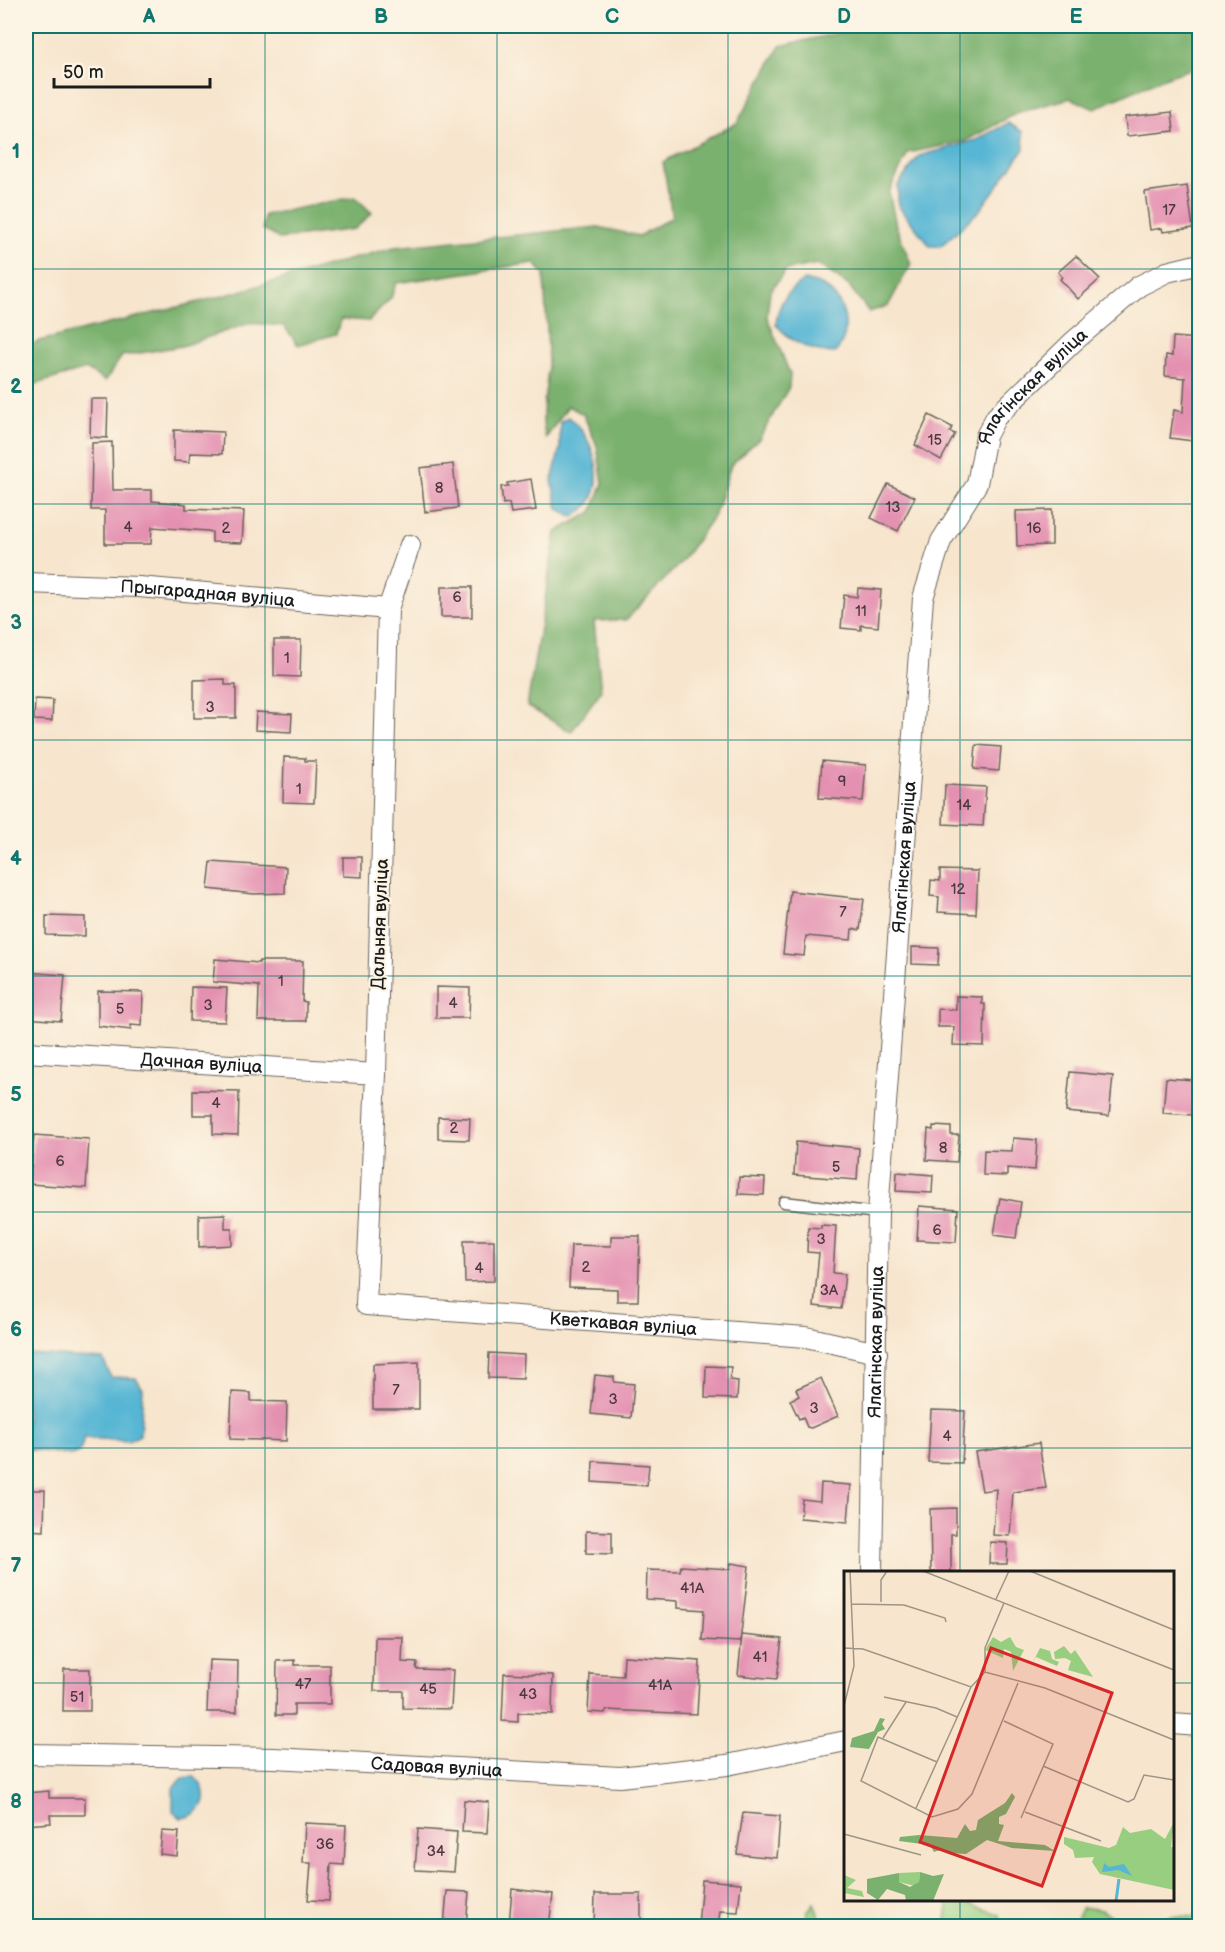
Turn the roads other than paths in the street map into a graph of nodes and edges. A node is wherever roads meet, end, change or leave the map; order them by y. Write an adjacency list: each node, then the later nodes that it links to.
1 (1200, 264): 8 (street, Ялагінская вуліца)
2 (410, 545): 4 (street, Дальняя вуліца)
3 (26, 583): 4 (street, Прыгарадная вуліца)
4 (388, 609): 6 (street, Дальняя вуліца)
5 (26, 1052): 6 (street, Дачная вуліца)
6 (376, 1074): 9 (street, Дальняя вуліца)
7 (784, 1202): 8 (lane)
8 (878, 1213): 10 (street, Ялагінская вуліца)
9 (366, 1305): 10 (street, Кветкавая вуліца)
10 (877, 1353): 11 (street, Ялагінская вуліца)
11 (872, 1571)
12 (1174, 1724): 13 (street)
13 (1200, 1725)
14 (844, 1741): 15 (street, Садовая вуліца)
15 (26, 1754)

